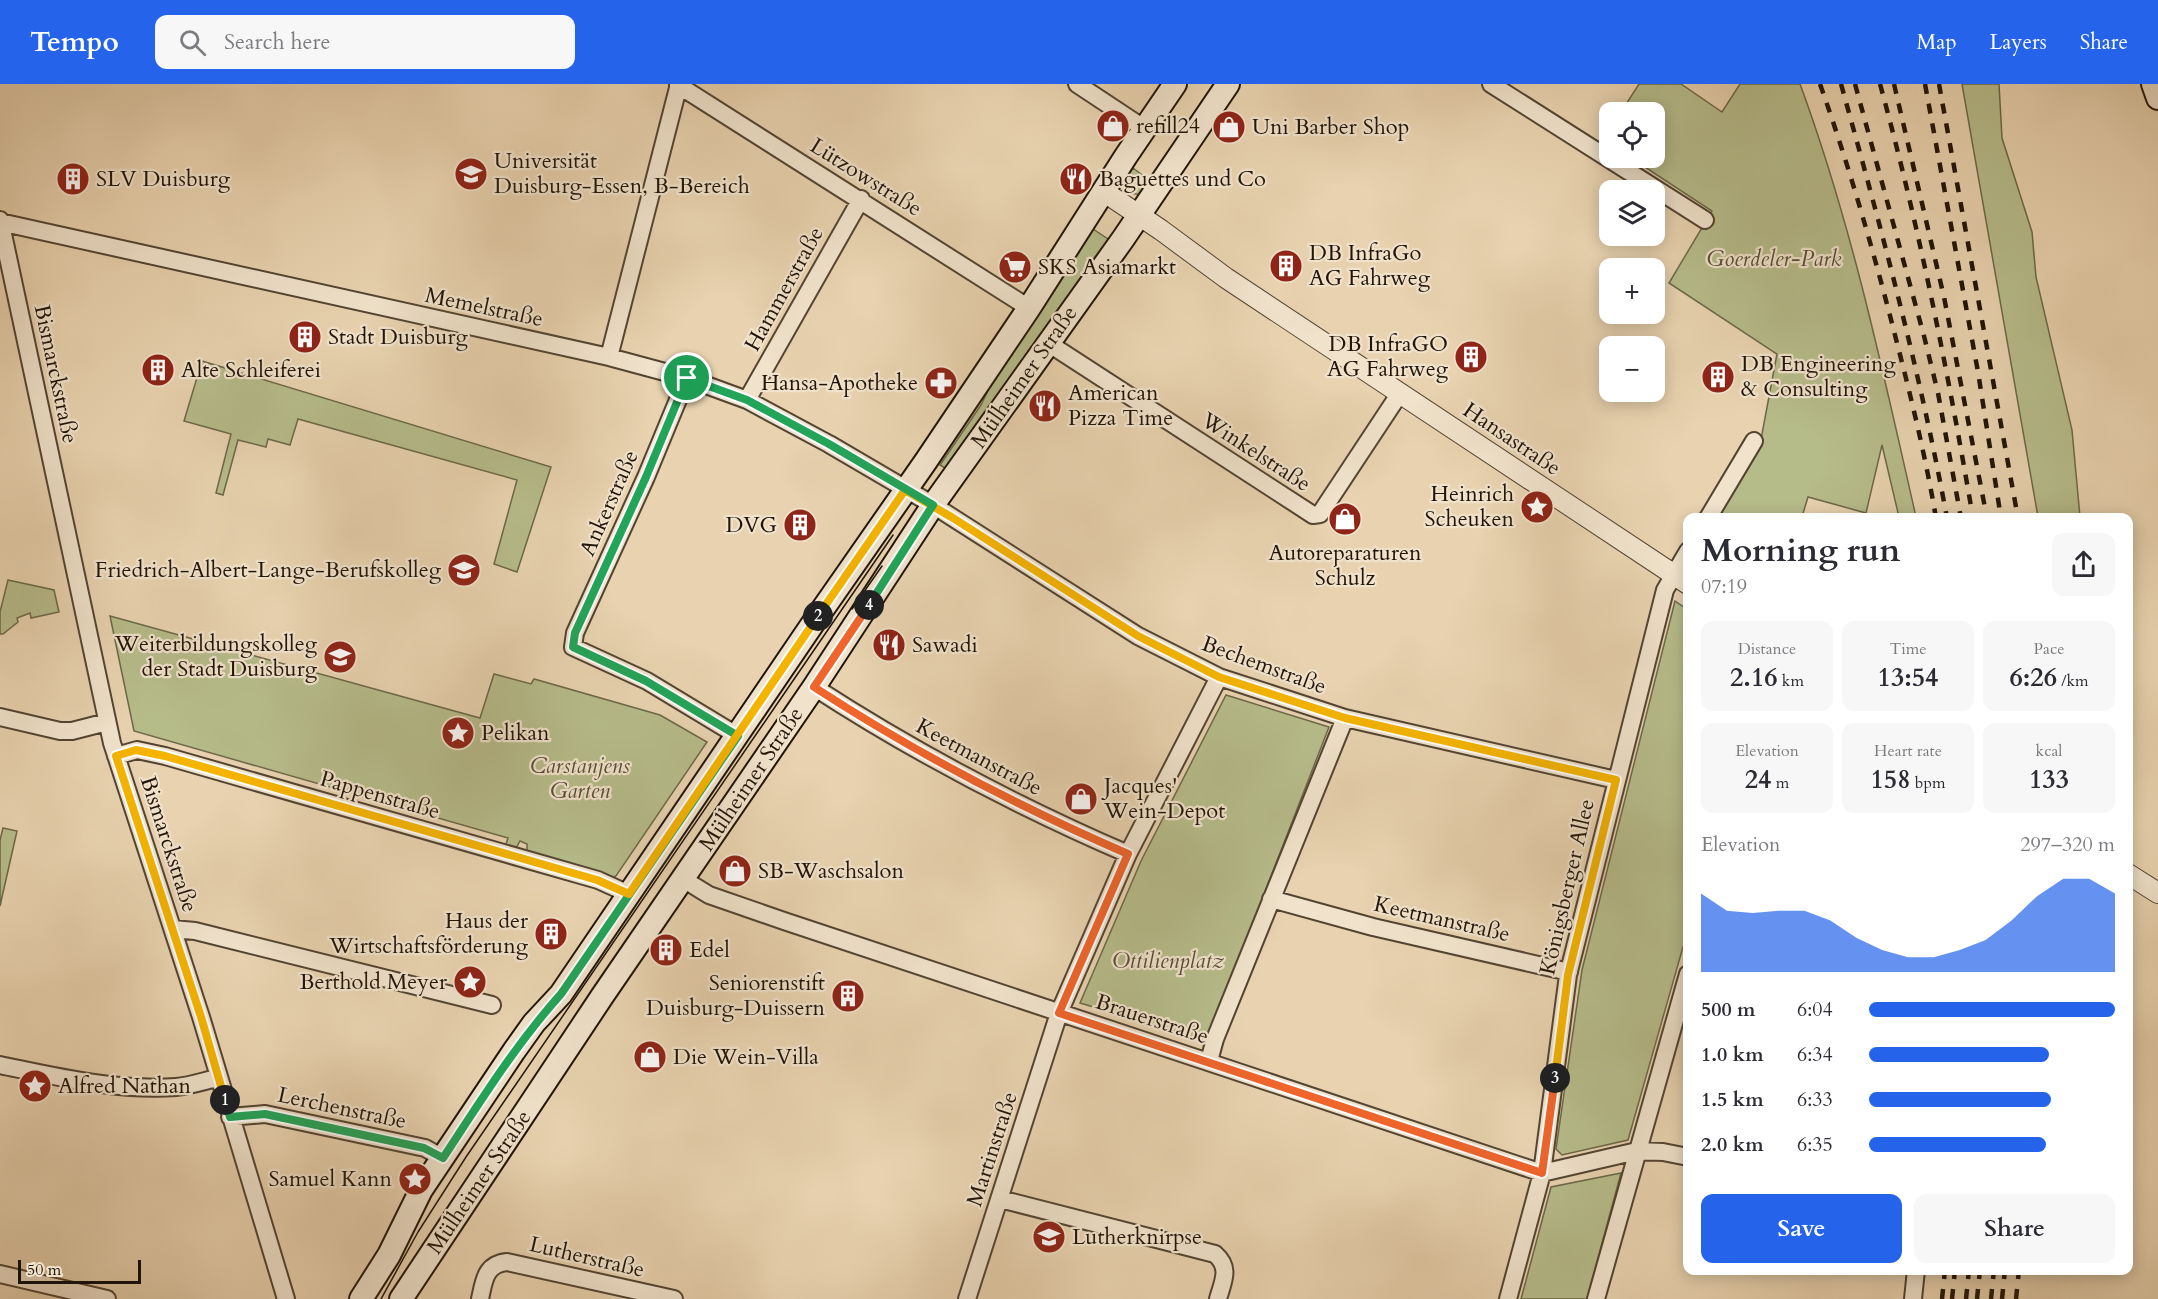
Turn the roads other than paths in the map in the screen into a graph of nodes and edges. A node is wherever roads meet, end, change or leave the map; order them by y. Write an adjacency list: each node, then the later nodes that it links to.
1 (1077, 84): 8 (street)
2 (1175, 84): 8 (main road, Mülheimer Straße)
3 (1228, 84): 11 (main road, Mülheimer Straße)
4 (1491, 84): 12 (street)
5 (2153, 84): 7 (main road)
6 (679, 85): 10 (street, Lützowstraße); 16 (street)
7 (2158, 98)
8 (1145, 129): 9 (main road, Mülheimer Straße)
9 (1103, 191): 11 (street, Hansastraße); 14 (main road, Mülheimer Straße)
10 (861, 199): 14 (street, Lützowstraße); 19 (street, Hammerstraße)
11 (1139, 215): 15 (main road, Mülheimer Straße); 18 (street, Hansastraße)
12 (1705, 220)
13 (0, 221): 16 (street, Memelstraße); 29 (street, Bismarckstraße)
14 (1029, 308): 21 (main road, Mülheimer Straße)
15 (1048, 343): 18 (street, Winkelstraße); 22 (main road, Mülheimer Straße)
16 (609, 357): 17 (street, Memelstraße)
17 (687, 378): 19 (street, Memelstraße); 30 (street, Ankerstraße)
18 (1400, 393): 24 (street, Hansastraße)
19 (747, 400): 21 (street, Memelstraße)
20 (1754, 441): 23 (street)
21 (905, 490): 22 (street, Memelstraße); 30 (main road, Mülheimer Straße)
22 (933, 505): 25 (street, Bechemstraße); 26 (main road, Mülheimer Straße)
23 (1711, 513)
24 (1680, 579): 32 (street, Königsberger Allee)
25 (1219, 677): 28 (street, Bechemstraße); 33 (street)
26 (814, 687): 33 (street, Keetmanstraße); 35 (main road, Mülheimer Straße)
27 (0, 717): 29 (street)
28 (1345, 718): 32 (street, Bechemstraße); 38 (street)
29 (107, 722): 31 (street, Bismarckstraße)
30 (738, 736): 36 (main road, Mülheimer Straße)
31 (116, 756): 36 (street, Pappenstraße); 39 (street, Bismarckstraße)
32 (1616, 780): 40 (street, Königsberger Allee)
33 (1128, 854): 43 (street)
34 (2133, 877): 37 (street)
35 (683, 879): 43 (street, Brauerstraße); 58 (main road, Mülheimer Straße)
36 (623, 891): 50 (main road, Mülheimer Straße)
37 (2158, 893)
38 (1270, 899): 40 (street, Keetmanstraße); 44 (street)
39 (173, 929): 42 (street); 46 (street, Bismarckstraße)
40 (1569, 972): 51 (street, Königsberger Allee)
41 (1683, 991): 48 (street)
42 (492, 1005)
43 (1059, 1013): 44 (street, Brauerstraße); 52 (street, Martinstraße)
44 (1209, 1061): 51 (street, Brauerstraße)
45 (0, 1065): 46 (street)
46 (217, 1078): 47 (street, Bismarckstraße)
47 (230, 1117): 50 (street, Lerchenstraße); 55 (street, Bismarckstraße)
48 (1637, 1151): 49 (street); 51 (street); 64 (street)
49 (1683, 1156)
50 (443, 1158): 57 (main road, Mülheimer Straße)
51 (1542, 1173): 63 (street, Königsberger Allee)
52 (1000, 1199): 61 (street, Martinstraße); 62 (street)
53 (0, 1275): 56 (street)
54 (1915, 1275): 65 (street)
55 (287, 1298)
56 (107, 1299)
57 (361, 1299)
58 (401, 1299)
59 (480, 1299): 60 (street, Lutherstraße)
60 (674, 1299)
61 (967, 1299)
62 (1218, 1299)
63 (1508, 1299)
64 (1596, 1299)
65 (1913, 1299)

